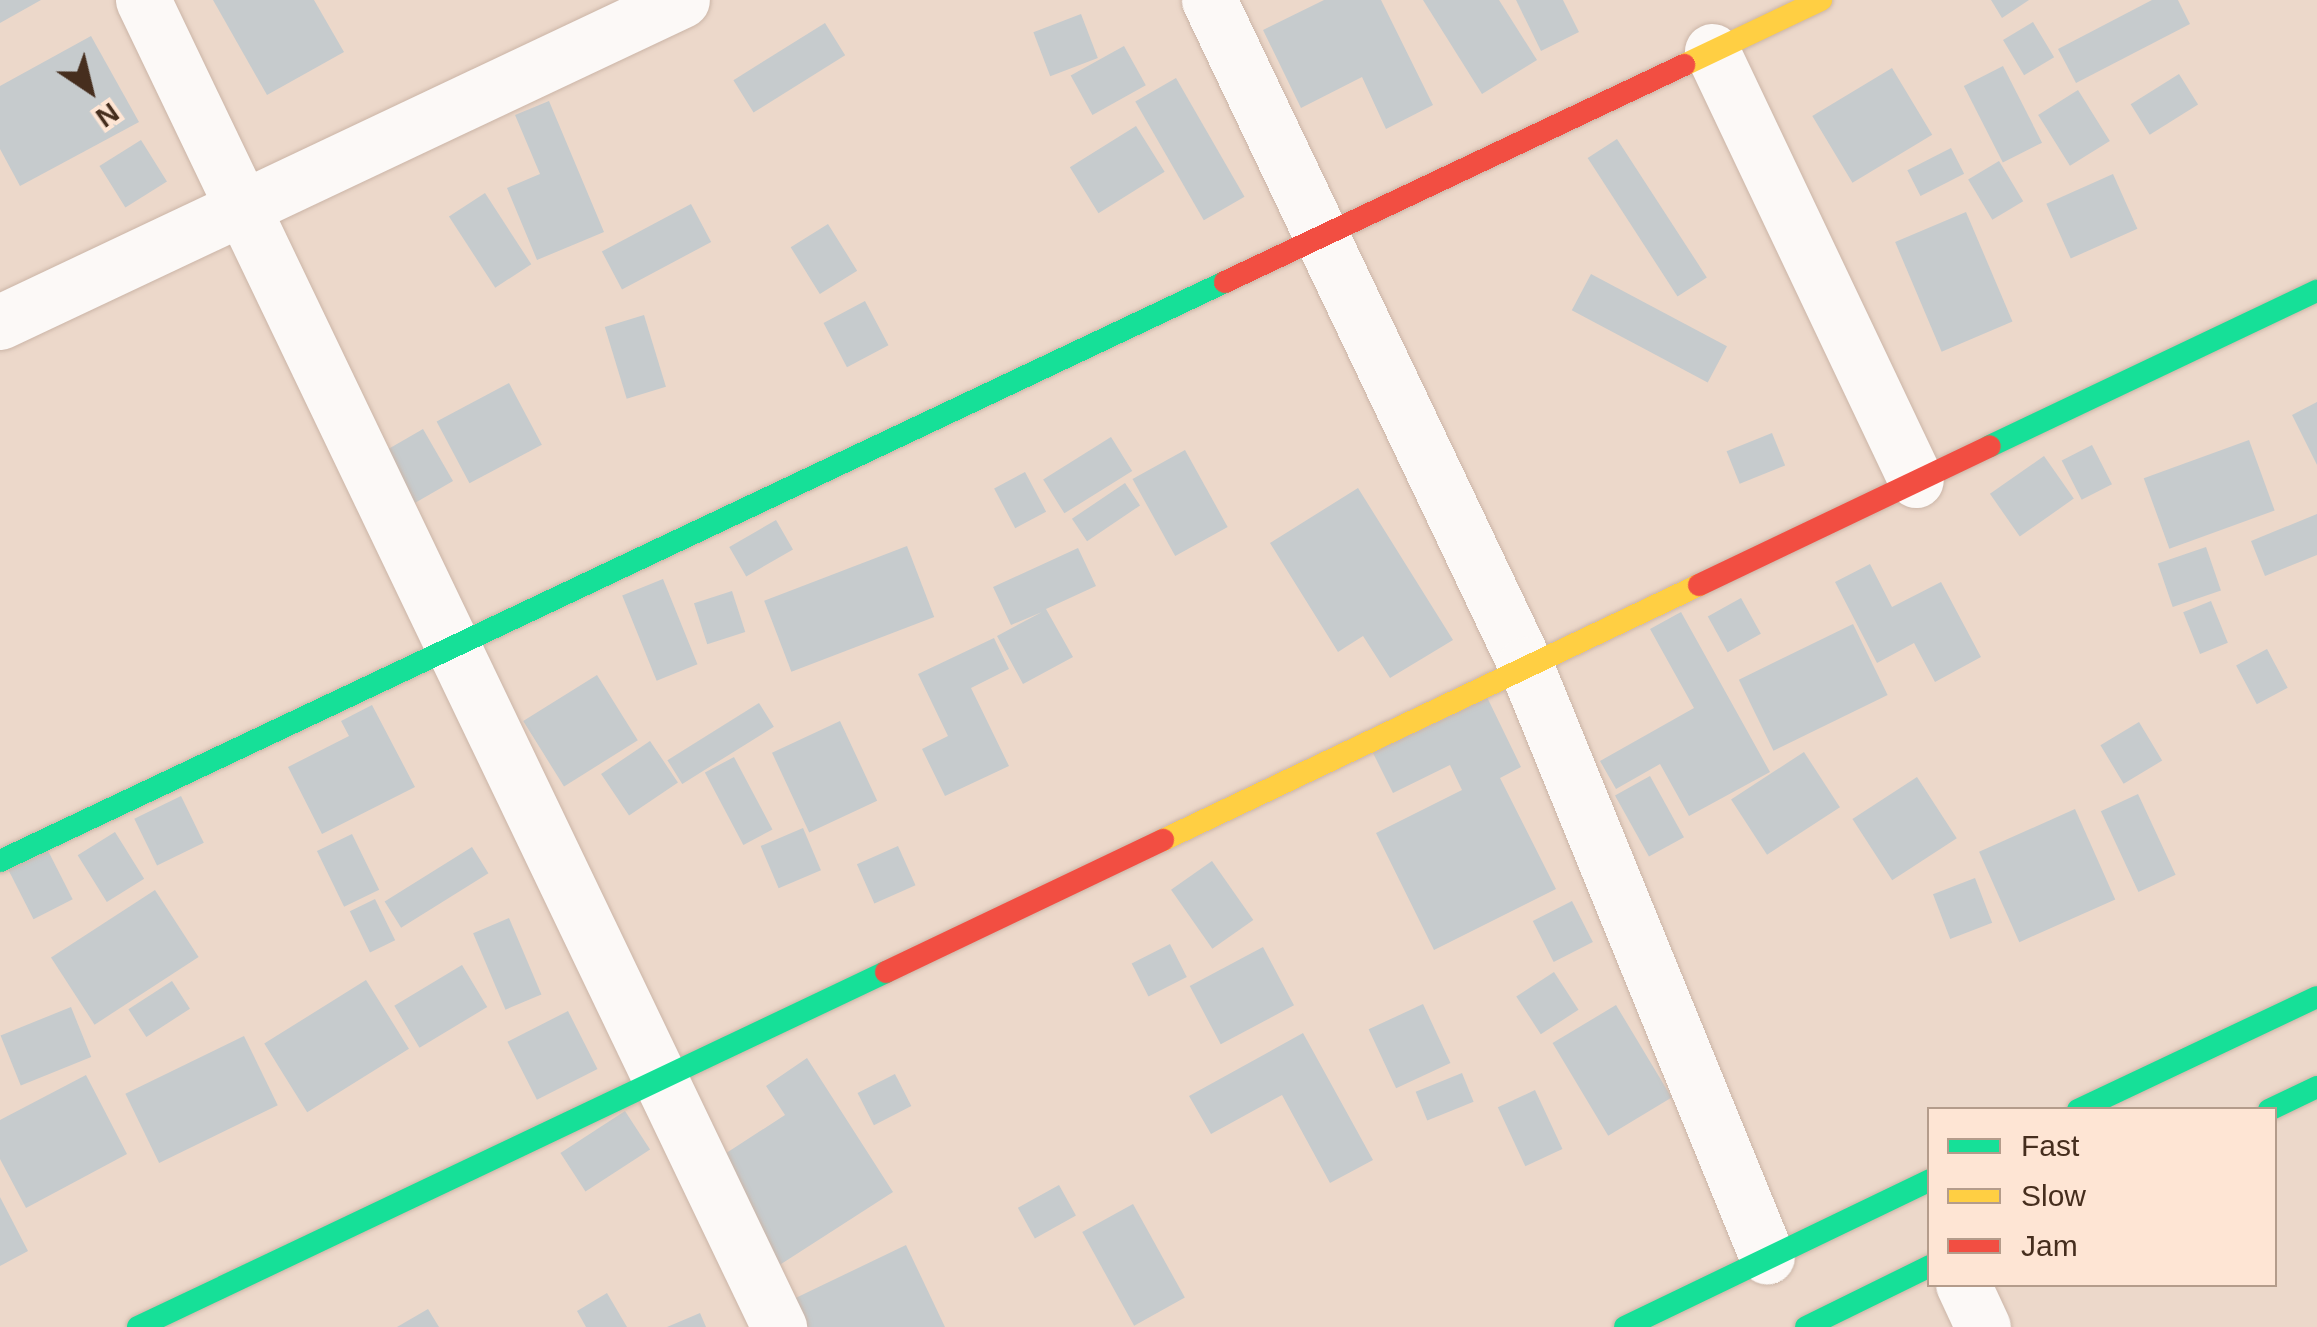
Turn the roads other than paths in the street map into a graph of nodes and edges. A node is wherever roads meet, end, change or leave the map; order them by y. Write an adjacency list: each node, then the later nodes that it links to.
1 (143, 0): 6 (street)
2 (682, 0): 6 (street)
3 (1209, 0): 7 (street)
4 (1822, 0): 5 (street)
5 (1712, 51): 7 (street); 10 (street)
6 (239, 202): 9 (street); 11 (street)
7 (1320, 232): 11 (street); 12 (street)
8 (2317, 291): 10 (street)
9 (0, 322)
10 (1916, 480): 12 (street)
11 (450, 642): 13 (street); 15 (street)
12 (1525, 664): 15 (street); 20 (street)
13 (0, 861)
14 (2317, 997): 17 (street)
15 (658, 1082): 23 (street); 24 (street)
16 (2317, 1086): 18 (street)
17 (2084, 1107)
18 (2276, 1107)
19 (1927, 1181): 20 (street)
20 (1767, 1257): 25 (street)
21 (1927, 1267): 26 (street)
22 (1964, 1287): 27 (street)
23 (138, 1327)
24 (779, 1327)
25 (1626, 1327)
26 (1806, 1327)
27 (1983, 1327)

